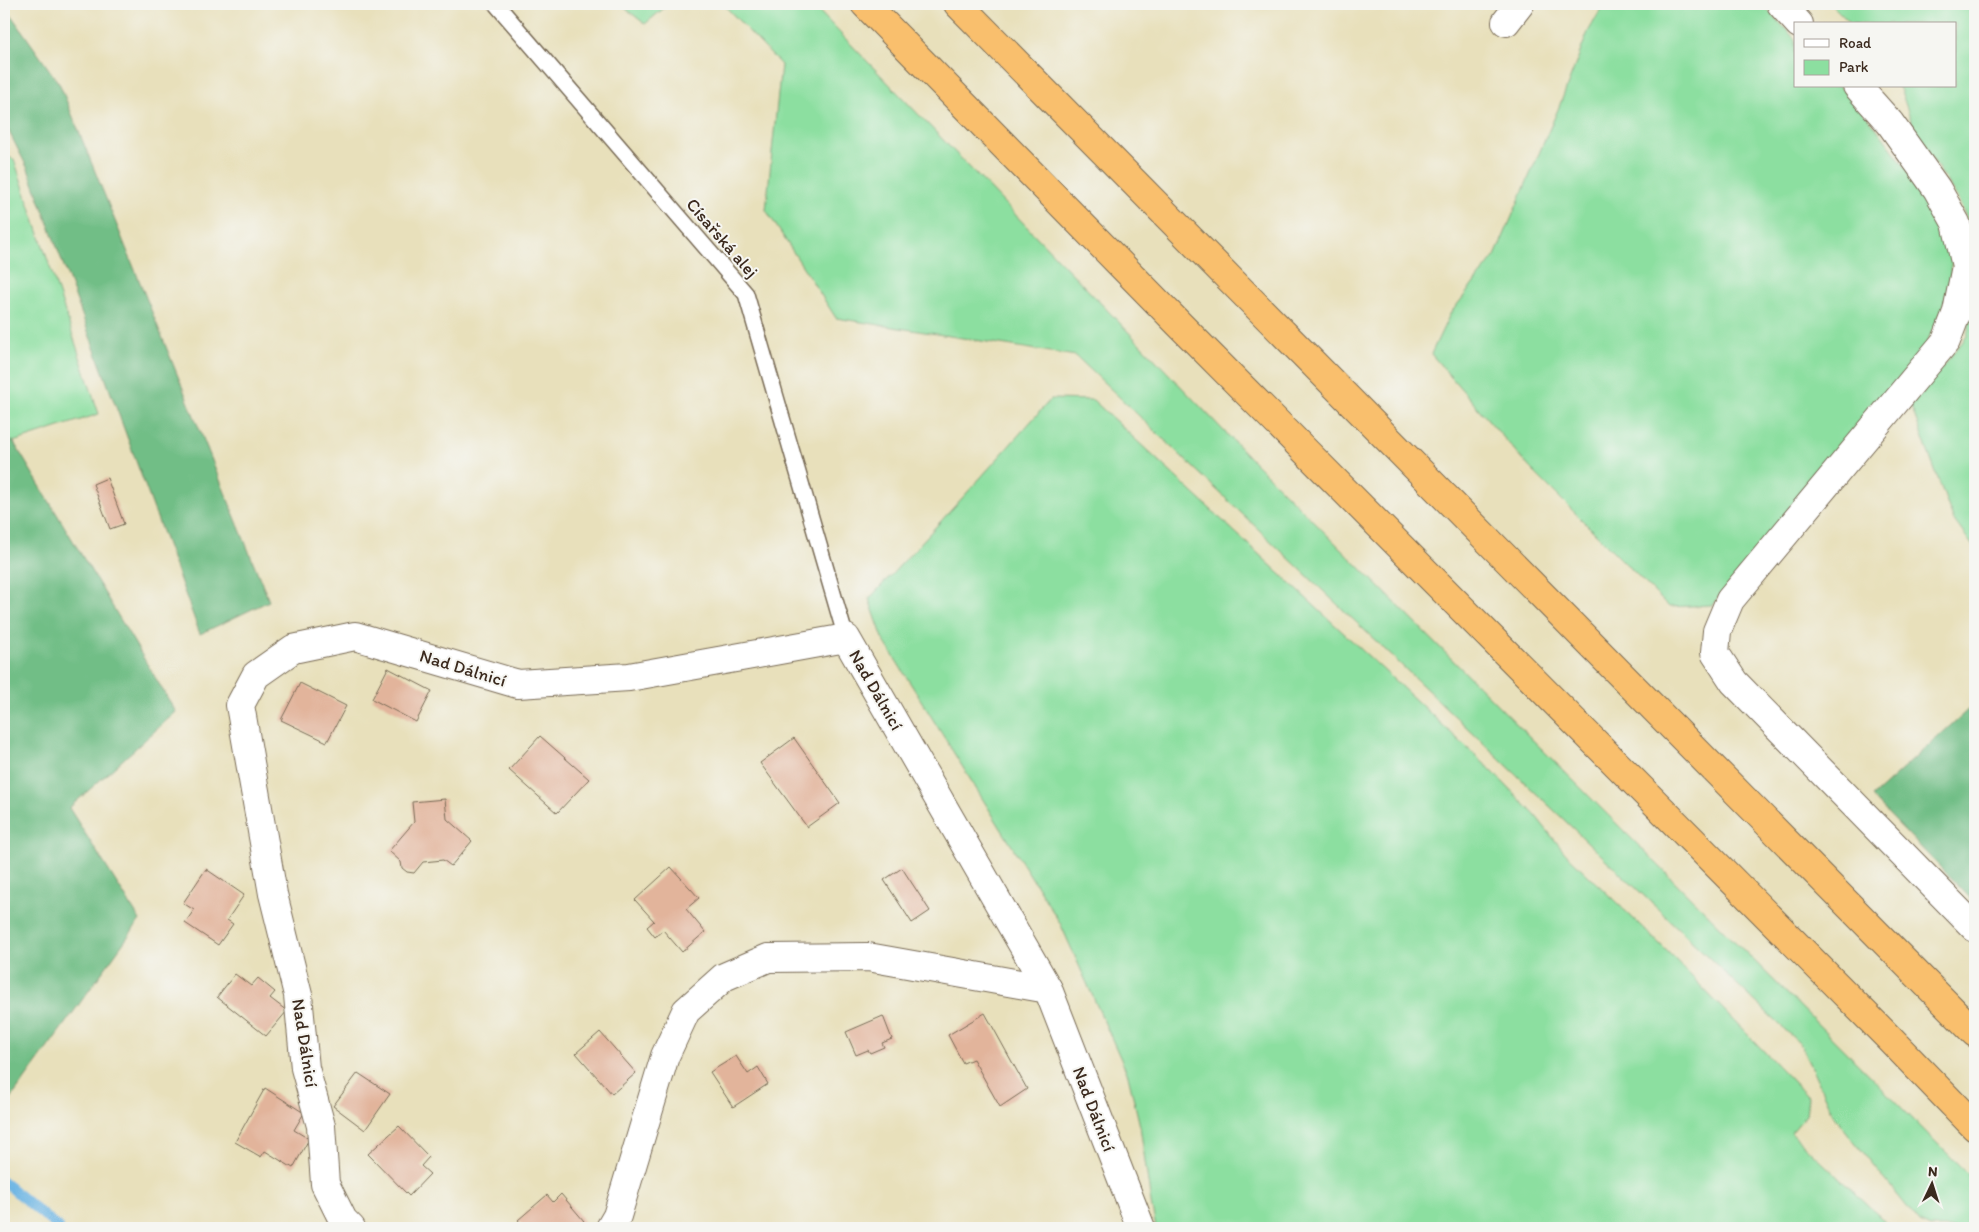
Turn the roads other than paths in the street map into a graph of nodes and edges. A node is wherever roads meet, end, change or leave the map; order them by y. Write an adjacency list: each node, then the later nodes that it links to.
1 (496, 4): 7 (lane, Císařská alej)
2 (864, 4): 11 (highway)
3 (958, 4): 10 (highway)
4 (1781, 4): 5 (street)
5 (1797, 22)
6 (1858, 88): 8 (street)
7 (846, 638): 9 (street, Nad Dálnicí); 12 (street, Nad Dálnicí)
8 (1975, 928)
9 (1048, 989): 13 (street); 14 (street, Nad Dálnicí)
10 (1975, 1033)
11 (1975, 1127)
12 (351, 1228)
13 (610, 1228)
14 (1140, 1228)

